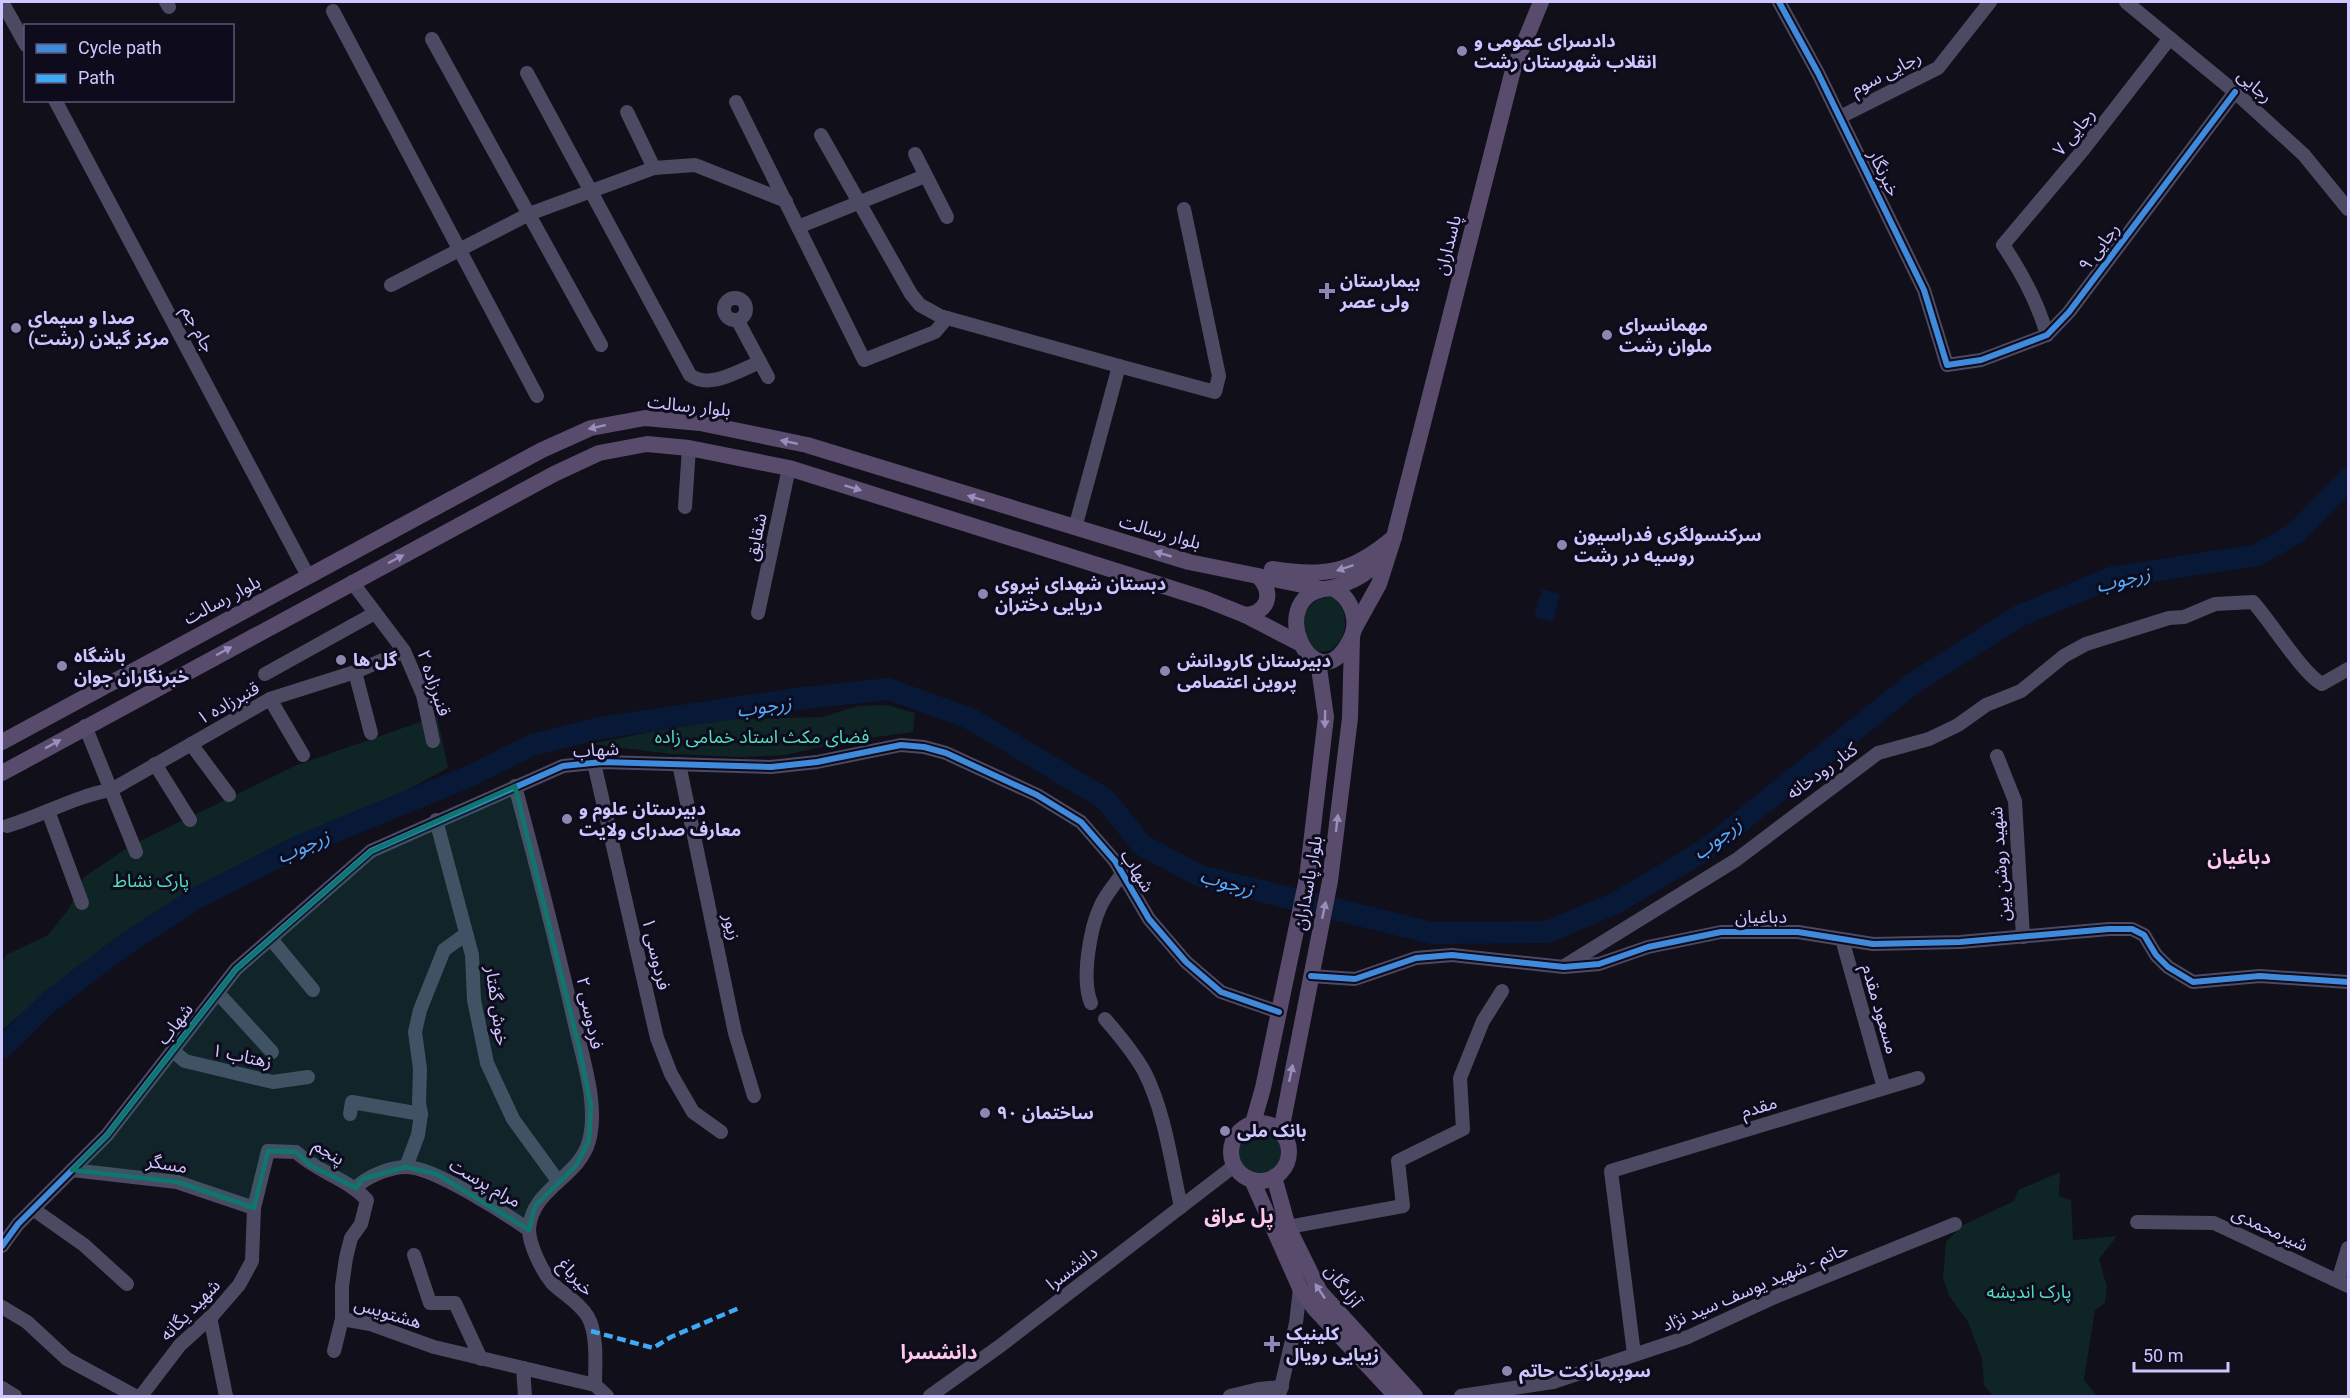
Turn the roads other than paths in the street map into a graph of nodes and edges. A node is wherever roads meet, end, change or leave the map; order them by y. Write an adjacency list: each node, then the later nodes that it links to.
1 (2, 2): 9 (street)
2 (1541, 2): 43 (main road, پاسداران)
3 (1779, 2): 15 (street, خبرنگار)
4 (1990, 2): 15 (street, رجایی سوم)
5 (2126, 2): 7 (street, رجایی)
6 (333, 11): 28 (street)
7 (2170, 38): 11 (street, رجایی); 32 (street, رجایی ۷)
8 (432, 39): 25 (street)
9 (24, 41)
10 (527, 73): 20 (street)
11 (2235, 92): 23 (street, رجایی); 32 (street, رجایی ۹)
12 (56, 102): 45 (street, جام جم)
13 (736, 102): 21 (street)
14 (627, 112): 18 (street)
15 (1840, 117): 35 (street, خبرنگار)
16 (822, 135): 22 (street)
17 (915, 154): 19 (street)
18 (654, 168): 20 (street); 21 (street)
19 (925, 176): 22 (street); 26 (street)
20 (591, 191): 25 (street); 34 (street)
21 (786, 201): 27 (street)
22 (859, 202): 27 (street); 30 (street)
23 (2349, 208)
24 (1184, 209): 36 (street)
25 (529, 214): 28 (street); 33 (street)
26 (947, 217)
27 (798, 227): 30 (street)
28 (458, 250): 29 (street); 38 (street)
29 (391, 285)
30 (947, 318): 36 (street)
31 (738, 321): 34 (street)
32 (2047, 335): 35 (street, رجایی ۹)
33 (601, 345)
34 (760, 362): 37 (street)
35 (1947, 365)
36 (1119, 366): 42 (street)
37 (768, 377)
38 (537, 396)
39 (689, 448): 40 (main road); 41 (street); 47 (main road, one-way to 39)
40 (789, 468): 50 (street, شقایق); 51 (main road, one-way to 51)
41 (685, 507)
42 (1075, 528): 44 (main road, بلوار رسالت, one-way to 42); 45 (main road, بلوار رسالت, one-way to 45)
43 (1394, 537): 44 (main road, one-way to 44); 48 (main road); 52 (main road)
44 (1189, 562): 46 (main road, بلوار رسالت)
45 (308, 576): 59 (main road, بلوار رسالت)
46 (1259, 577): 48 (main road, بلوار رسالت); 51 (main road)
47 (352, 582): 49 (street, قنبرزاده ۲); 61 (main road, one-way to 47)
48 (1327, 588): 52 (main road); 53 (main road)
49 (375, 613): 54 (street, قنبرزاده ۲); 58 (street)
50 (758, 614)
51 (1245, 615): 53 (main road)
52 (1353, 634): 55 (main road); 88 (main road, بلوار پاسداران, one-way to 52)
53 (1299, 643): 55 (main road)
54 (404, 651): 57 (street, قنبرزاده ۱); 64 (street, قنبرزاده ۲)
55 (1318, 661): 94 (main road, بلوار پاسداران, one-way to 94)
56 (2349, 669): 87 (street, کنار رودخانه)
57 (355, 672): 60 (street, قنبرزاده ۱); 63 (street)
58 (265, 674)
59 (116, 678): 61 (main road); 65 (main road, بلوار رسالت)
60 (270, 699): 66 (street, قنبرزاده ۱); 67 (street)
61 (129, 703): 62 (main road)
62 (85, 726): 72 (main road, one-way to 62); 74 (street)
63 (371, 733)
64 (434, 741)
65 (2, 742)
66 (191, 744): 70 (street, قنبرزاده ۱); 75 (street)
67 (303, 754)
68 (1997, 756): 84 (street, شهید روشن بین)
69 (594, 763): 71 (street, شهاب); 73 (street, شهاب); 106 (street, فردوسی ۱)
70 (155, 764): 74 (street, قنبرزاده ۱); 77 (street)
71 (679, 764): 81 (street, شهاب); 101 (street, زیور)
72 (2, 773)
73 (515, 786): 78 (street, شهاب); 112 (street, فردوسی ۲)
74 (111, 790): 76 (street, قنبرزاده ۱); 80 (street)
75 (229, 795)
76 (48, 811): 79 (street, قنبرزاده ۱); 82 (street)
77 (190, 820)
78 (436, 820): 83 (street, خوش گفتار); 85 (street, شهاب)
79 (7, 826)
80 (136, 852)
81 (1122, 874): 93 (street); 94 (street, شهاب)
82 (82, 903)
83 (466, 934): 103 (street); 112 (street, خوش گفتار)
84 (2023, 937): 86 (street, دباغیان); 89 (street, دباغیان)
85 (271, 939): 90 (street); 92 (street, شهاب)
86 (1842, 939): 87 (street, دباغیان); 100 (street, مسعود مقدم)
87 (1564, 967): 88 (street, دباغیان)
88 (1311, 976): 105 (main road, بلوار پاسداران, one-way to 88)
89 (2349, 982)
90 (313, 990)
91 (1502, 991): 120 (street)
92 (218, 993): 96 (street, شهاب); 97 (street)
93 (1091, 1003)
94 (1279, 1012): 104 (main road, بلوار پاسداران)
95 (1104, 1019): 114 (street)
96 (173, 1051): 98 (street, زهتاب ۱); 109 (street, شهاب)
97 (272, 1052)
98 (308, 1077)
99 (1918, 1078): 100 (street, مقدم)
100 (1884, 1088): 135 (street, مقدم)
101 (754, 1096)
102 (350, 1114): 103 (street)
103 (422, 1114): 108 (street)
104 (1253, 1123): 105 (main road); 107 (main road)
105 (1281, 1131): 110 (main road)
106 (721, 1132)
107 (1234, 1166): 111 (main road); 114 (street, دانشسرا)
108 (406, 1167): 113 (street, مرام پرست); 121 (street, مرام پرست)
109 (72, 1170): 115 (street, مسگر); 116 (street, شهاب)
110 (1274, 1178): 111 (main road); 120 (main road, آزادگان)
111 (1252, 1180): 128 (main road, آزادگان)
112 (558, 1181): 121 (street, فردوسی ۲)
113 (356, 1188): 115 (street, پنجم); 132 (street, هشتویس)
114 (1181, 1207): 147 (street, دانشسرا)
115 (254, 1208): 131 (street, شهید یگانه)
116 (33, 1209): 118 (street, شهاب); 126 (street)
117 (2137, 1222): 127 (street, شیرمحمدی)
118 (18, 1224): 122 (street); 123 (street, شهاب)
119 (1955, 1224): 135 (street, حاتم - شهید یوسف سید نژاد)
120 (1288, 1227): 150 (main road, آزادگان, one-way to 120)
121 (529, 1230): 138 (street, خیرباغ)
122 (2, 1234)
123 (2, 1246)
124 (2349, 1248): 127 (street)
125 (414, 1255): 136 (street)
126 (128, 1284)
127 (2343, 1284)
128 (1300, 1288): 130 (main road, آزادگان); 133 (street)
129 (2, 1307): 142 (street)
130 (1314, 1308): 133 (street); 149 (main road, آزادگان)
131 (210, 1317): 143 (street, شهید یگانه); 144 (street)
132 (342, 1319): 134 (street); 136 (street, هشتویس)
133 (1296, 1323): 140 (street)
134 (334, 1351)
135 (1634, 1354): 151 (street, حاتم - شهید یوسف سید نژاد)
136 (481, 1359): 137 (street, هشتویس)
137 (523, 1368): 138 (street, هشتویس); 145 (street)
138 (595, 1385): 146 (street)
139 (2, 1388): 141 (street)
140 (1280, 1392): 148 (street)
141 (15, 1396)
142 (135, 1396)
143 (141, 1396)
144 (226, 1396)
145 (525, 1396)
146 (607, 1396)
147 (930, 1396)
148 (1230, 1396)
149 (1396, 1396)
150 (1415, 1396)
151 (1461, 1396)

